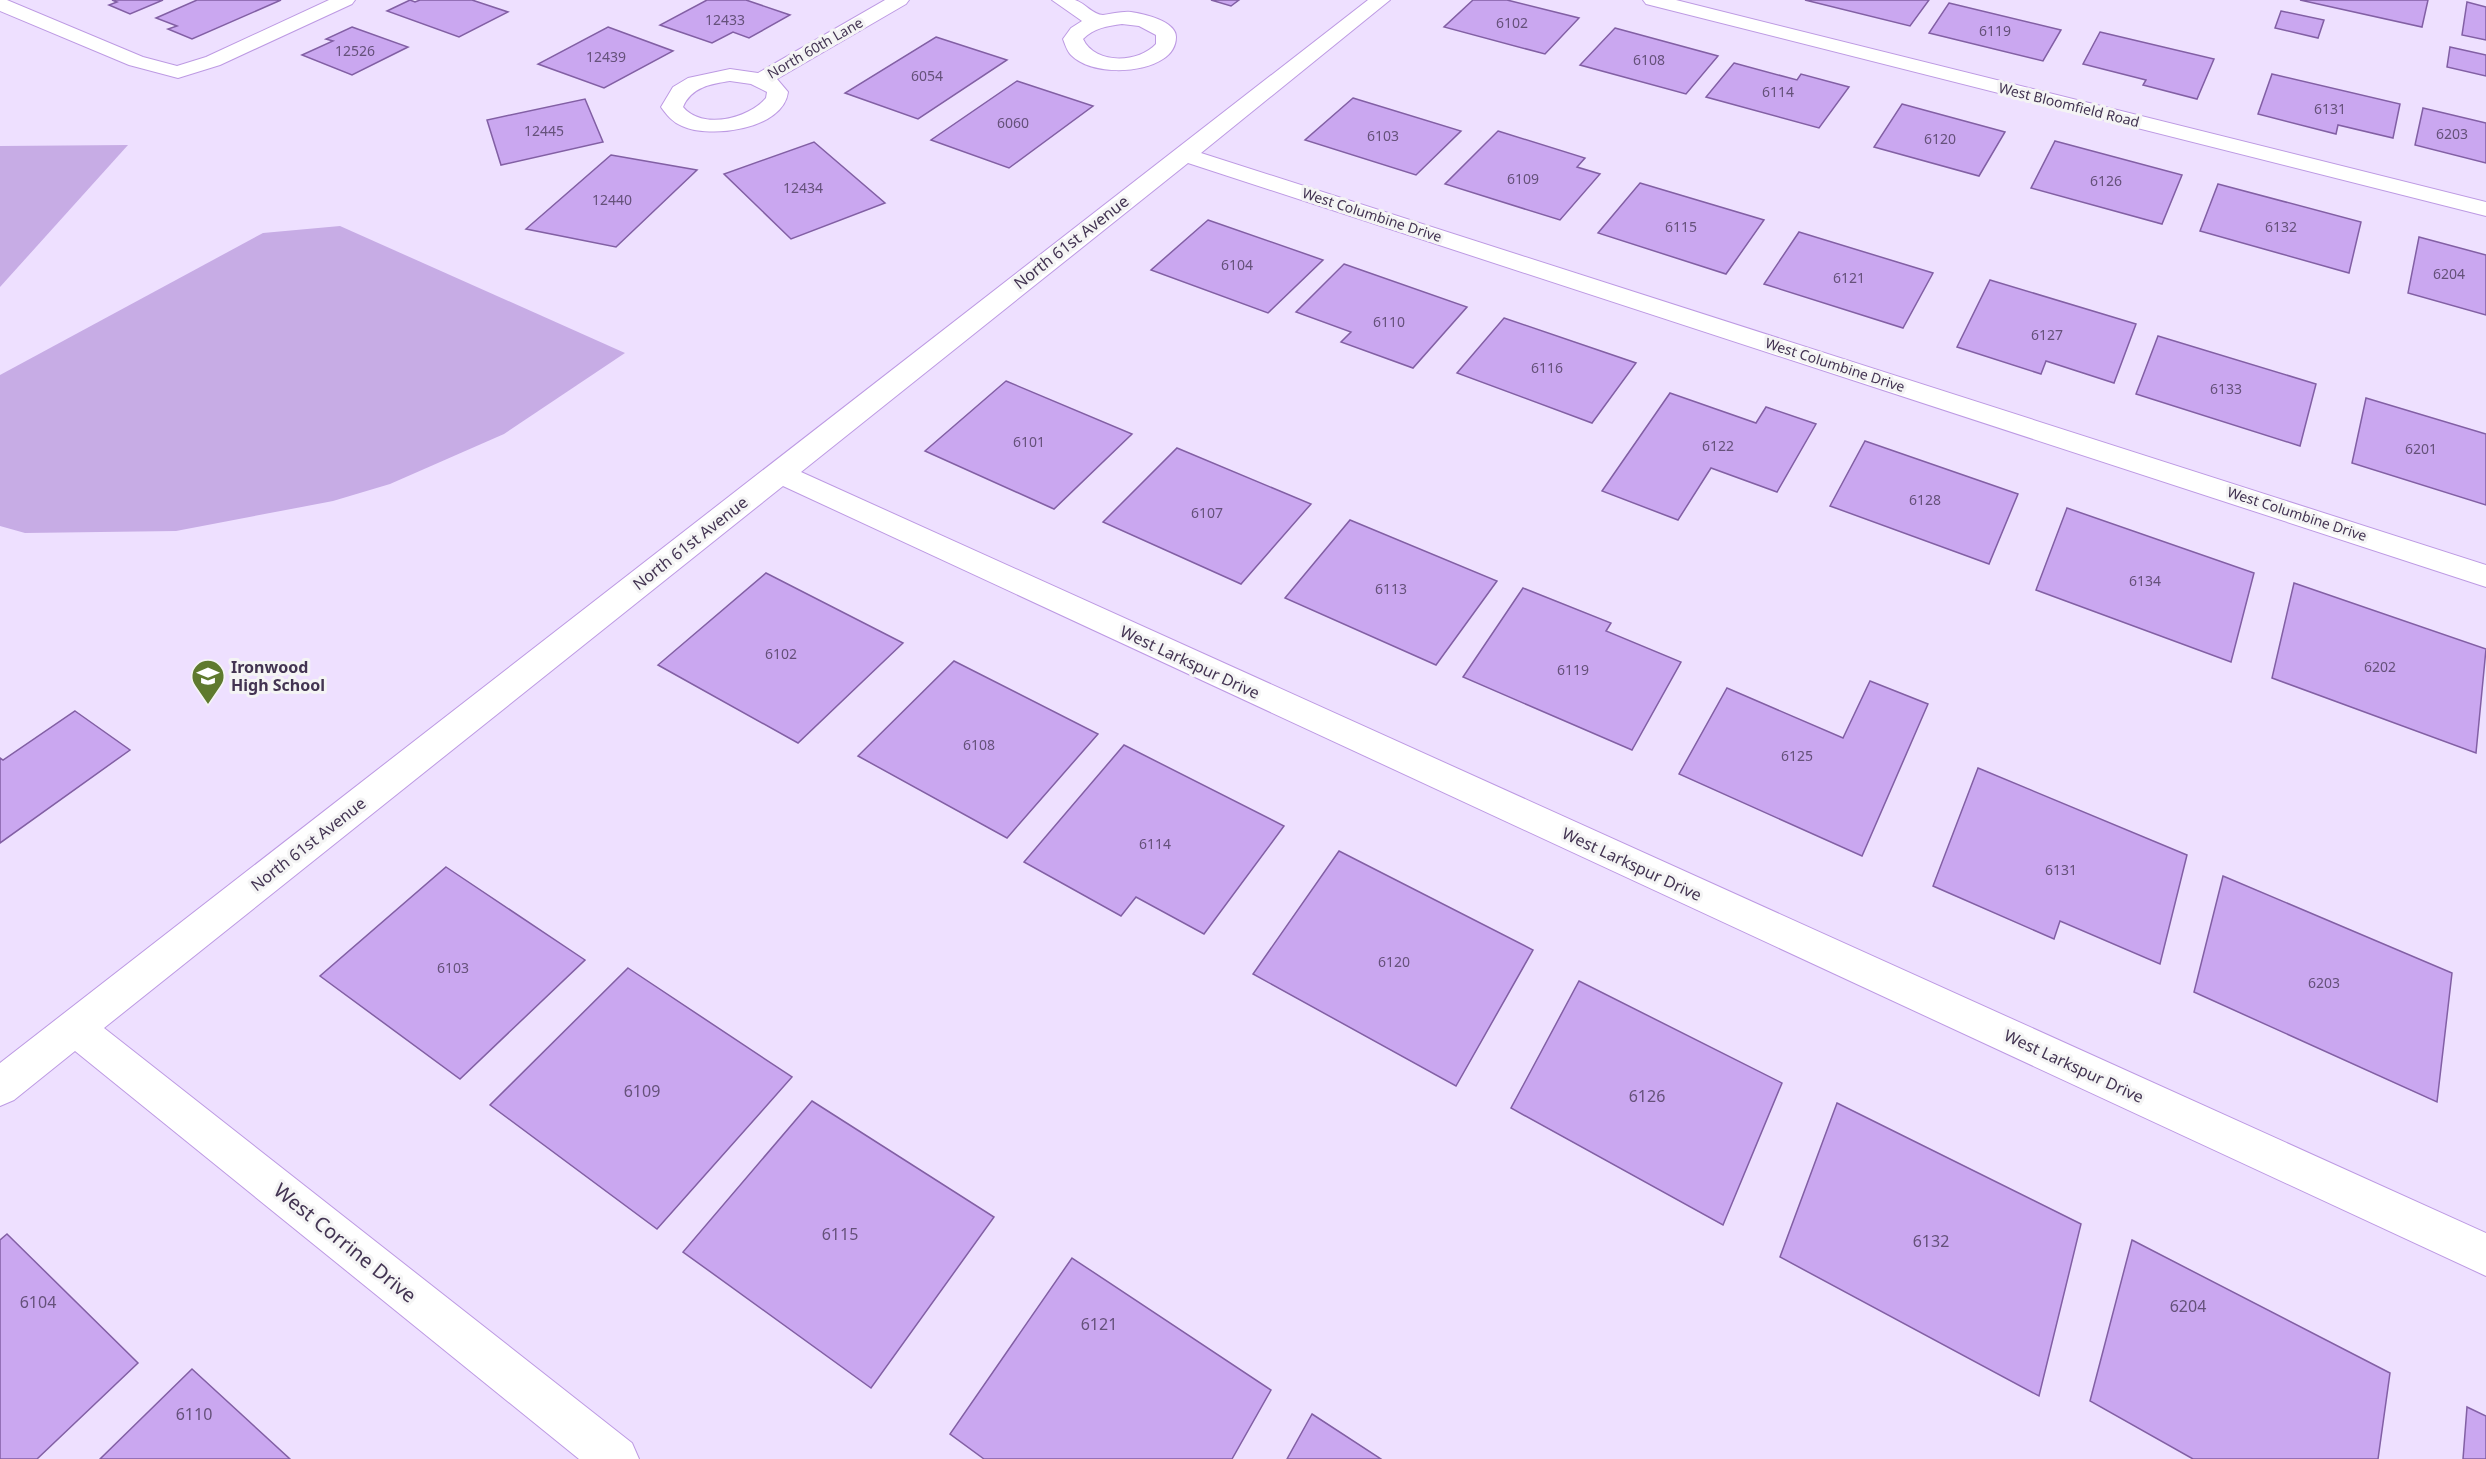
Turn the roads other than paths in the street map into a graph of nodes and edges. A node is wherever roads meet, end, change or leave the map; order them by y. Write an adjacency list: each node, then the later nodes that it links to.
1 (345, 0): 6 (street)
2 (899, 0): 8 (street, North 60th Lane)
3 (1062, 0): 7 (street)
4 (1380, 0): 9 (street, North 61st Avenue)
5 (1653, 0): 10 (street, West Bloomfield Road)
6 (0, 4)
7 (1098, 22)
8 (762, 79)
9 (1183, 154): 11 (street, North 61st Avenue); 12 (street, West Columbine Drive)
10 (2486, 210)
11 (778, 473): 13 (street, North 61st Avenue); 15 (street, West Larkspur Drive)
12 (2486, 576)
13 (75, 1028): 14 (street, North 61st Avenue); 16 (street, West Corrine Drive)
14 (0, 1087)
15 (2486, 1255)
16 (616, 1459)

